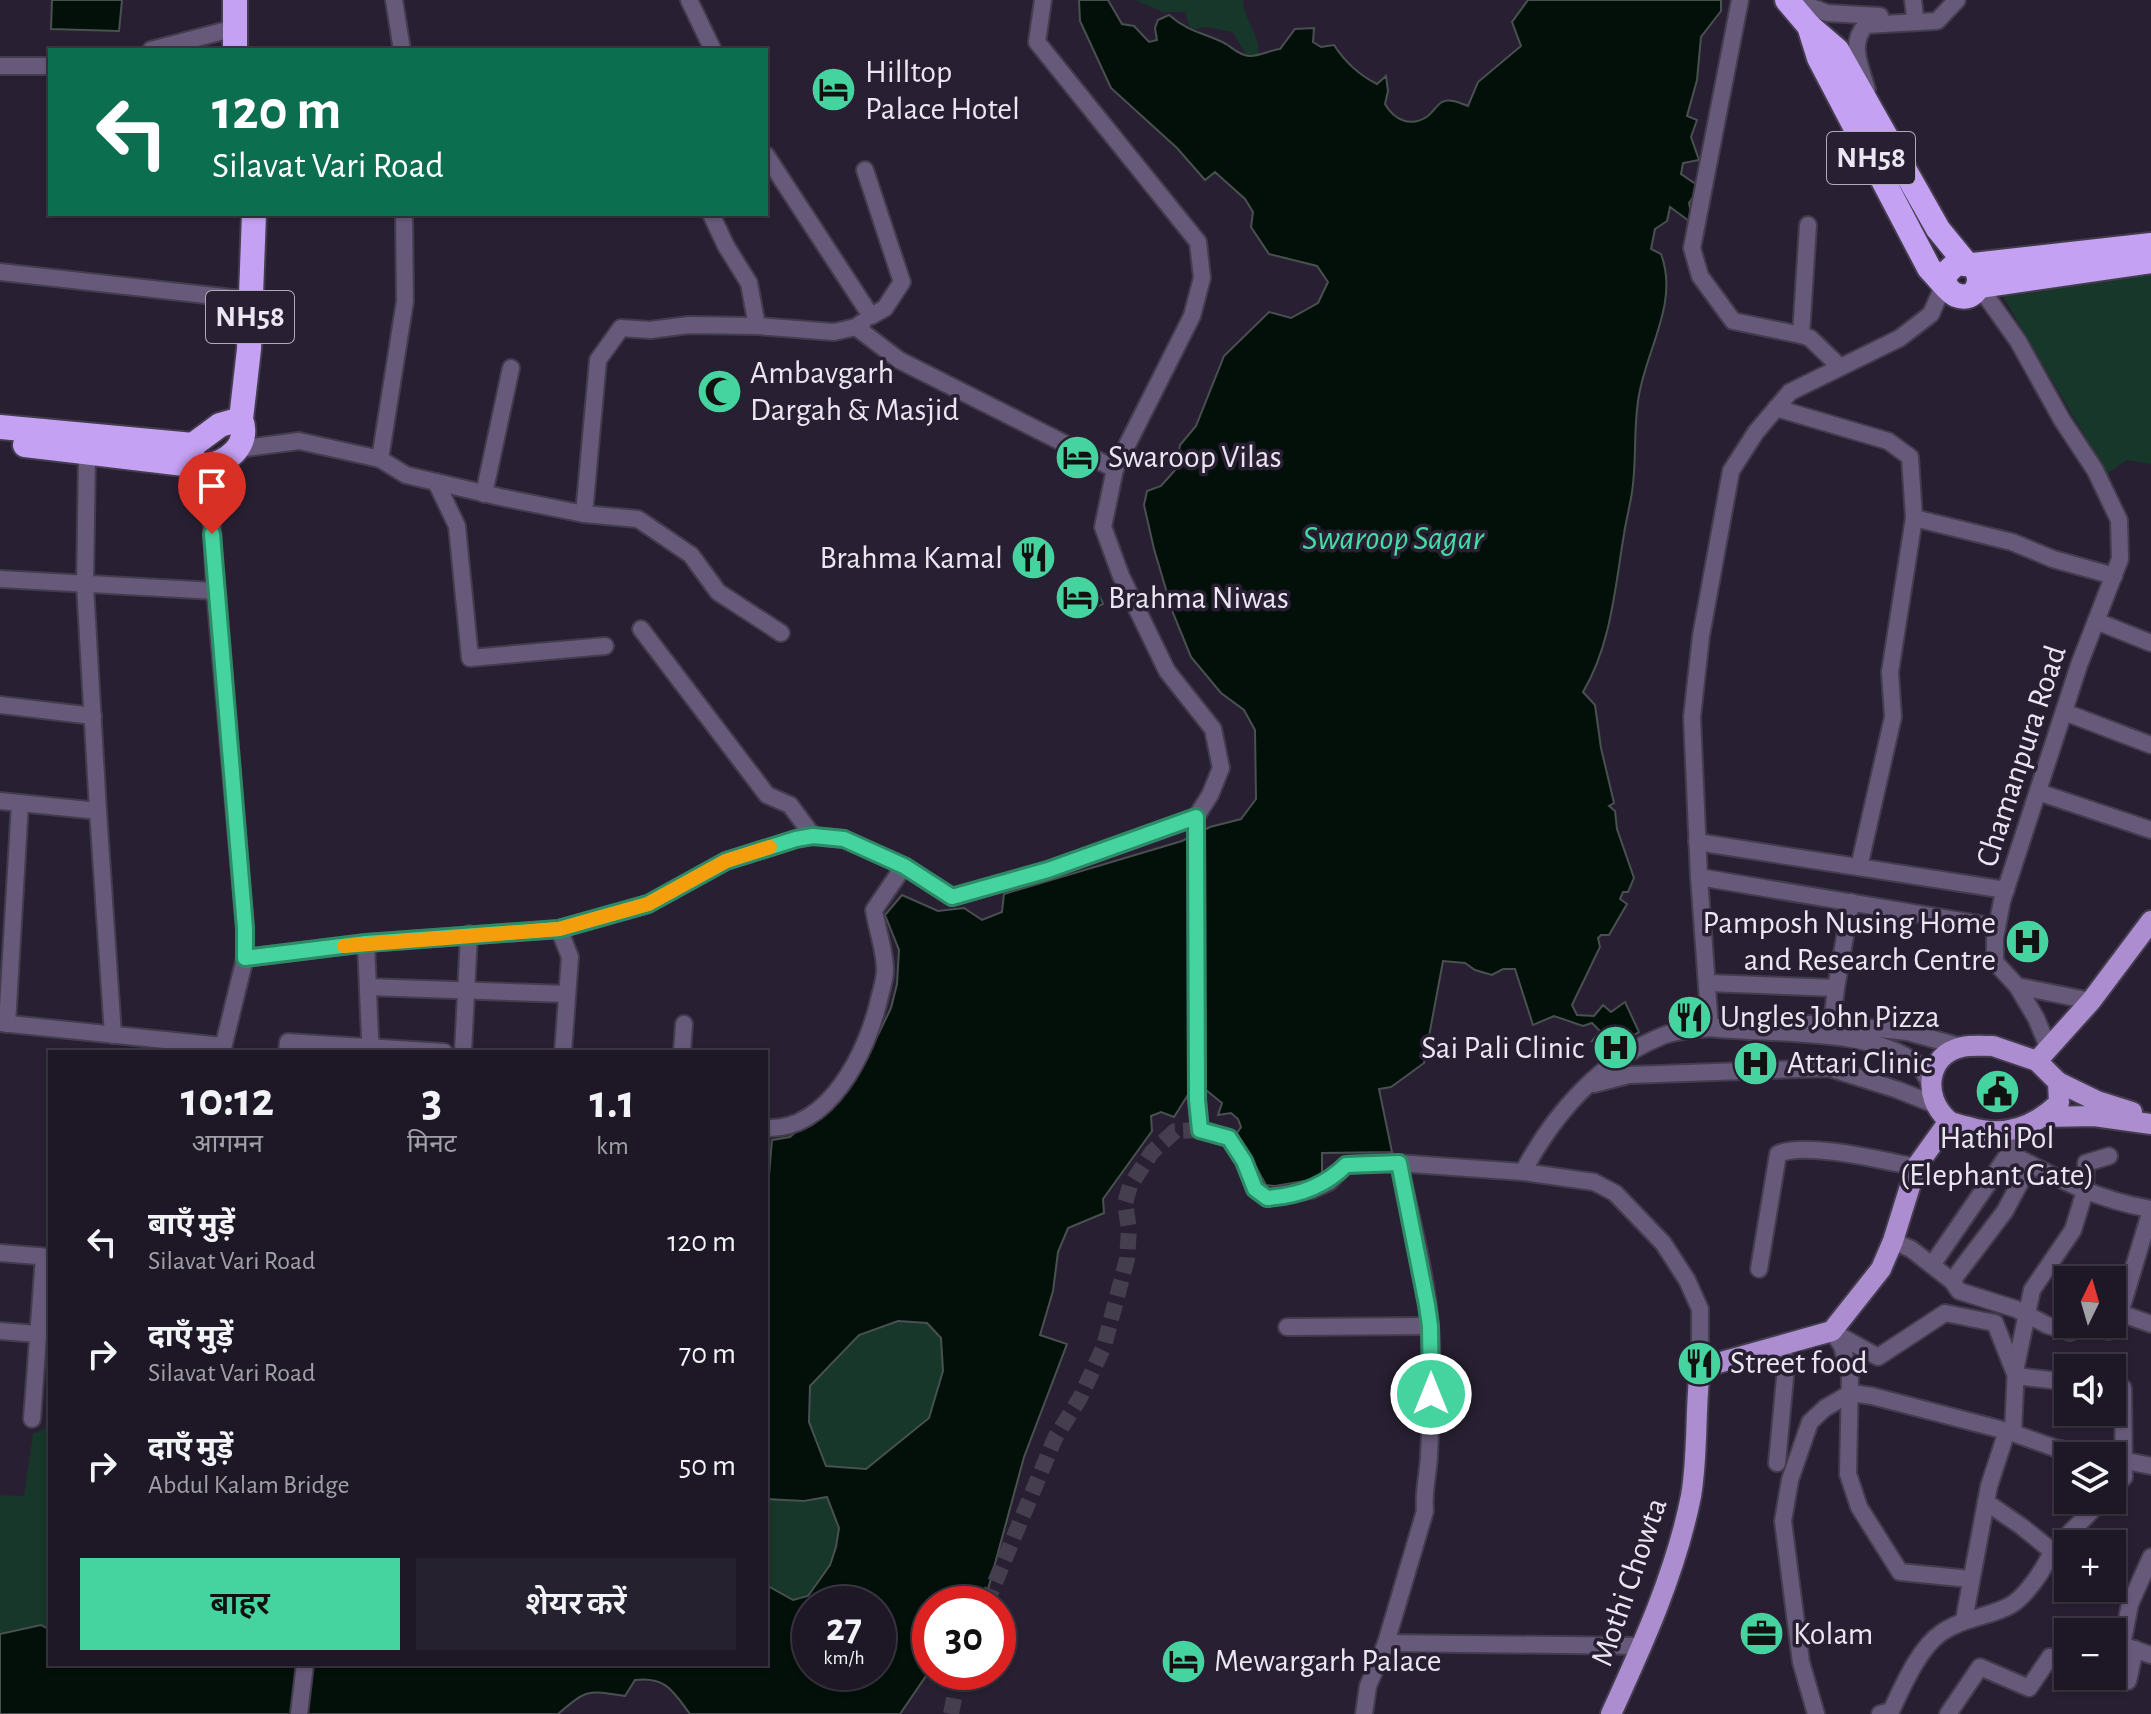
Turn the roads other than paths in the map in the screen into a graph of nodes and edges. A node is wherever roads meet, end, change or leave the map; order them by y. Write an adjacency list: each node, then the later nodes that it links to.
1 (235, 0): 11 (highway)
2 (394, 0): 13 (street)
3 (689, 0): 14 (street)
4 (1043, 0): 43 (street)
5 (1740, 0): 33 (street)
6 (1790, 0): 9 (street); 10 (highway, NH58)
7 (1913, 0): 9 (street)
8 (1953, 6): 9 (street); 17 (street)
9 (1915, 17)
10 (1809, 26): 17 (highway, NH58); 28 (highway, NH58)
11 (235, 39): 12 (street)
12 (166, 48)
13 (402, 48)
14 (712, 48)
15 (0, 66): 16 (street)
16 (48, 66)
17 (1877, 120): 26 (highway, NH58)
18 (769, 166): 30 (street)
19 (865, 170): 30 (street)
20 (254, 216): 29 (highway, NH58)
21 (404, 216): 42 (street)
22 (712, 216): 31 (street)
23 (1808, 225): 33 (street)
24 (2151, 245): 26 (highway)
25 (2151, 261): 26 (highway)
26 (1972, 271): 28 (highway); 48 (street, Chamanpura Road)
27 (0, 272): 29 (street)
28 (1945, 282): 34 (street)
29 (251, 300): 37 (highway, NH58)
30 (871, 316): 32 (street)
31 (757, 326): 32 (street); 46 (street)
32 (856, 327): 43 (street)
33 (1801, 335): 34 (street)
34 (1839, 366): 36 (street)
35 (511, 368): 45 (street)
36 (1776, 408): 47 (street); 68 (street)
37 (241, 419): 41 (highway); 41 (highway, NH58)
38 (0, 427): 41 (highway)
39 (0, 441): 40 (highway)
40 (87, 454): 41 (highway); 50 (street)
41 (213, 456): 42 (street); 51 (street)
42 (380, 459): 44 (street)
43 (1115, 469): 65 (street)
44 (436, 482): 45 (street); 56 (street)
45 (484, 494): 46 (street)
46 (584, 514): 54 (street)
47 (1914, 518): 48 (street); 70 (street)
48 (2114, 576): 52 (street, Chamanpura Road)
49 (0, 579): 50 (street)
50 (85, 585): 51 (street); 59 (street)
51 (215, 591): 79 (street)
52 (2096, 621): 55 (street); 58 (street, Chamanpura Road)
53 (641, 629): 67 (street)
54 (781, 633)
55 (2151, 643)
56 (605, 646)
57 (0, 705): 59 (street)
58 (2064, 712): 60 (street); 61 (street, Chamanpura Road)
59 (93, 716): 64 (street)
60 (2151, 745)
61 (2038, 792): 66 (street); 72 (street, Chamanpura Road)
62 (0, 801): 63 (street)
63 (20, 803): 64 (street); 87 (street)
64 (98, 811): 91 (street)
65 (1196, 817): 69 (street); 110 (street)
66 (2151, 830)
67 (813, 836): 69 (street); 76 (street)
68 (1697, 842): 70 (street); 71 (street)
69 (904, 866): 106 (street)
70 (1859, 867): 72 (street)
71 (1699, 877): 73 (street); 80 (street)
72 (2006, 890): 75 (street, Chamanpura Road)
73 (1851, 902): 75 (street); 84 (street)
74 (2151, 921): 86 (main road)
75 (1997, 927): 81 (street, Chamanpura Road)
76 (559, 929): 77 (street); 85 (street)
77 (469, 934): 78 (street); 83 (street)
78 (366, 943): 79 (street); 82 (street)
79 (245, 958): 93 (street)
80 (1708, 983): 84 (street); 90 (street)
81 (2017, 986): 86 (street); 94 (street, Chamanpura Road)
82 (368, 987): 83 (street); 96 (street)
83 (466, 988): 85 (street); 97 (street)
84 (1836, 988): 89 (street)
85 (567, 994): 98 (street)
86 (2091, 1001): 94 (main road)
87 (3, 1023): 91 (street)
88 (684, 1024): 99 (street)
89 (1832, 1024): 90 (street); 92 (street)
90 (1710, 1028): 101 (street); 102 (street)
91 (113, 1035): 93 (street)
92 (1962, 1047): 94 (main road); 101 (main road)
93 (223, 1049)
94 (2048, 1049): 100 (main road)
95 (287, 1050): 96 (street)
96 (374, 1050)
97 (463, 1050)
98 (563, 1050)
99 (682, 1050)
100 (2058, 1082): 104 (main road); 105 (main road)
101 (1930, 1083): 103 (main road)
102 (1585, 1086): 103 (street); 113 (street)
103 (1942, 1113): 107 (main road); 112 (main road)
104 (2044, 1117): 105 (main road); 107 (main road)
105 (2151, 1121)
106 (768, 1128)
107 (2020, 1129): 108 (street)
108 (2009, 1153): 111 (street); 119 (street)
109 (2109, 1156): 114 (street)
110 (1399, 1163): 113 (street); 126 (street)
111 (2030, 1164): 114 (street); 121 (street)
112 (1916, 1167): 116 (main road); 120 (street)
113 (1523, 1172): 133 (street)
114 (2085, 1191): 115 (street); 123 (street)
115 (2151, 1210): 122 (street)
116 (1893, 1241): 119 (street); 130 (main road)
117 (0, 1253): 118 (street)
118 (47, 1257): 131 (street)
119 (1932, 1265): 121 (street)
120 (1759, 1269)
121 (1952, 1281): 123 (street)
122 (2126, 1293)
123 (2025, 1314): 127 (street); 134 (street)
124 (2126, 1315): 125 (street)
125 (2151, 1324)
126 (1430, 1326): 128 (street); 149 (street)
127 (2054, 1326)
128 (1287, 1327)
129 (0, 1331): 131 (street)
130 (1832, 1331): 132 (main road); 134 (street); 136 (street)
131 (37, 1334): 137 (street)
132 (1782, 1346): 133 (main road); 141 (street)
133 (1700, 1368): 150 (main road, Mothi Chowta)
134 (2016, 1376): 135 (street); 138 (street)
135 (2054, 1380)
136 (1851, 1393): 138 (street); 147 (street); 159 (street)
137 (32, 1419)
138 (2010, 1432): 139 (street); 143 (street)
139 (2054, 1448)
140 (2126, 1461): 142 (street)
141 (1777, 1463)
142 (2151, 1466)
143 (1986, 1502): 145 (street); 147 (street)
144 (2088, 1514): 145 (street)
145 (2052, 1551): 148 (street)
146 (2151, 1557): 151 (street)
147 (1970, 1579): 148 (street)
148 (1964, 1620): 155 (street)
149 (1386, 1643): 150 (street); 157 (street)
150 (1642, 1646): 158 (main road, Mothi Chowta)
151 (2143, 1652): 154 (street)
152 (2054, 1658): 160 (street)
153 (305, 1666): 156 (street)
154 (2126, 1680)
155 (1889, 1713)
156 (299, 1714)
157 (1364, 1714)
158 (1611, 1714)
159 (1816, 1714)
160 (1948, 1714)

